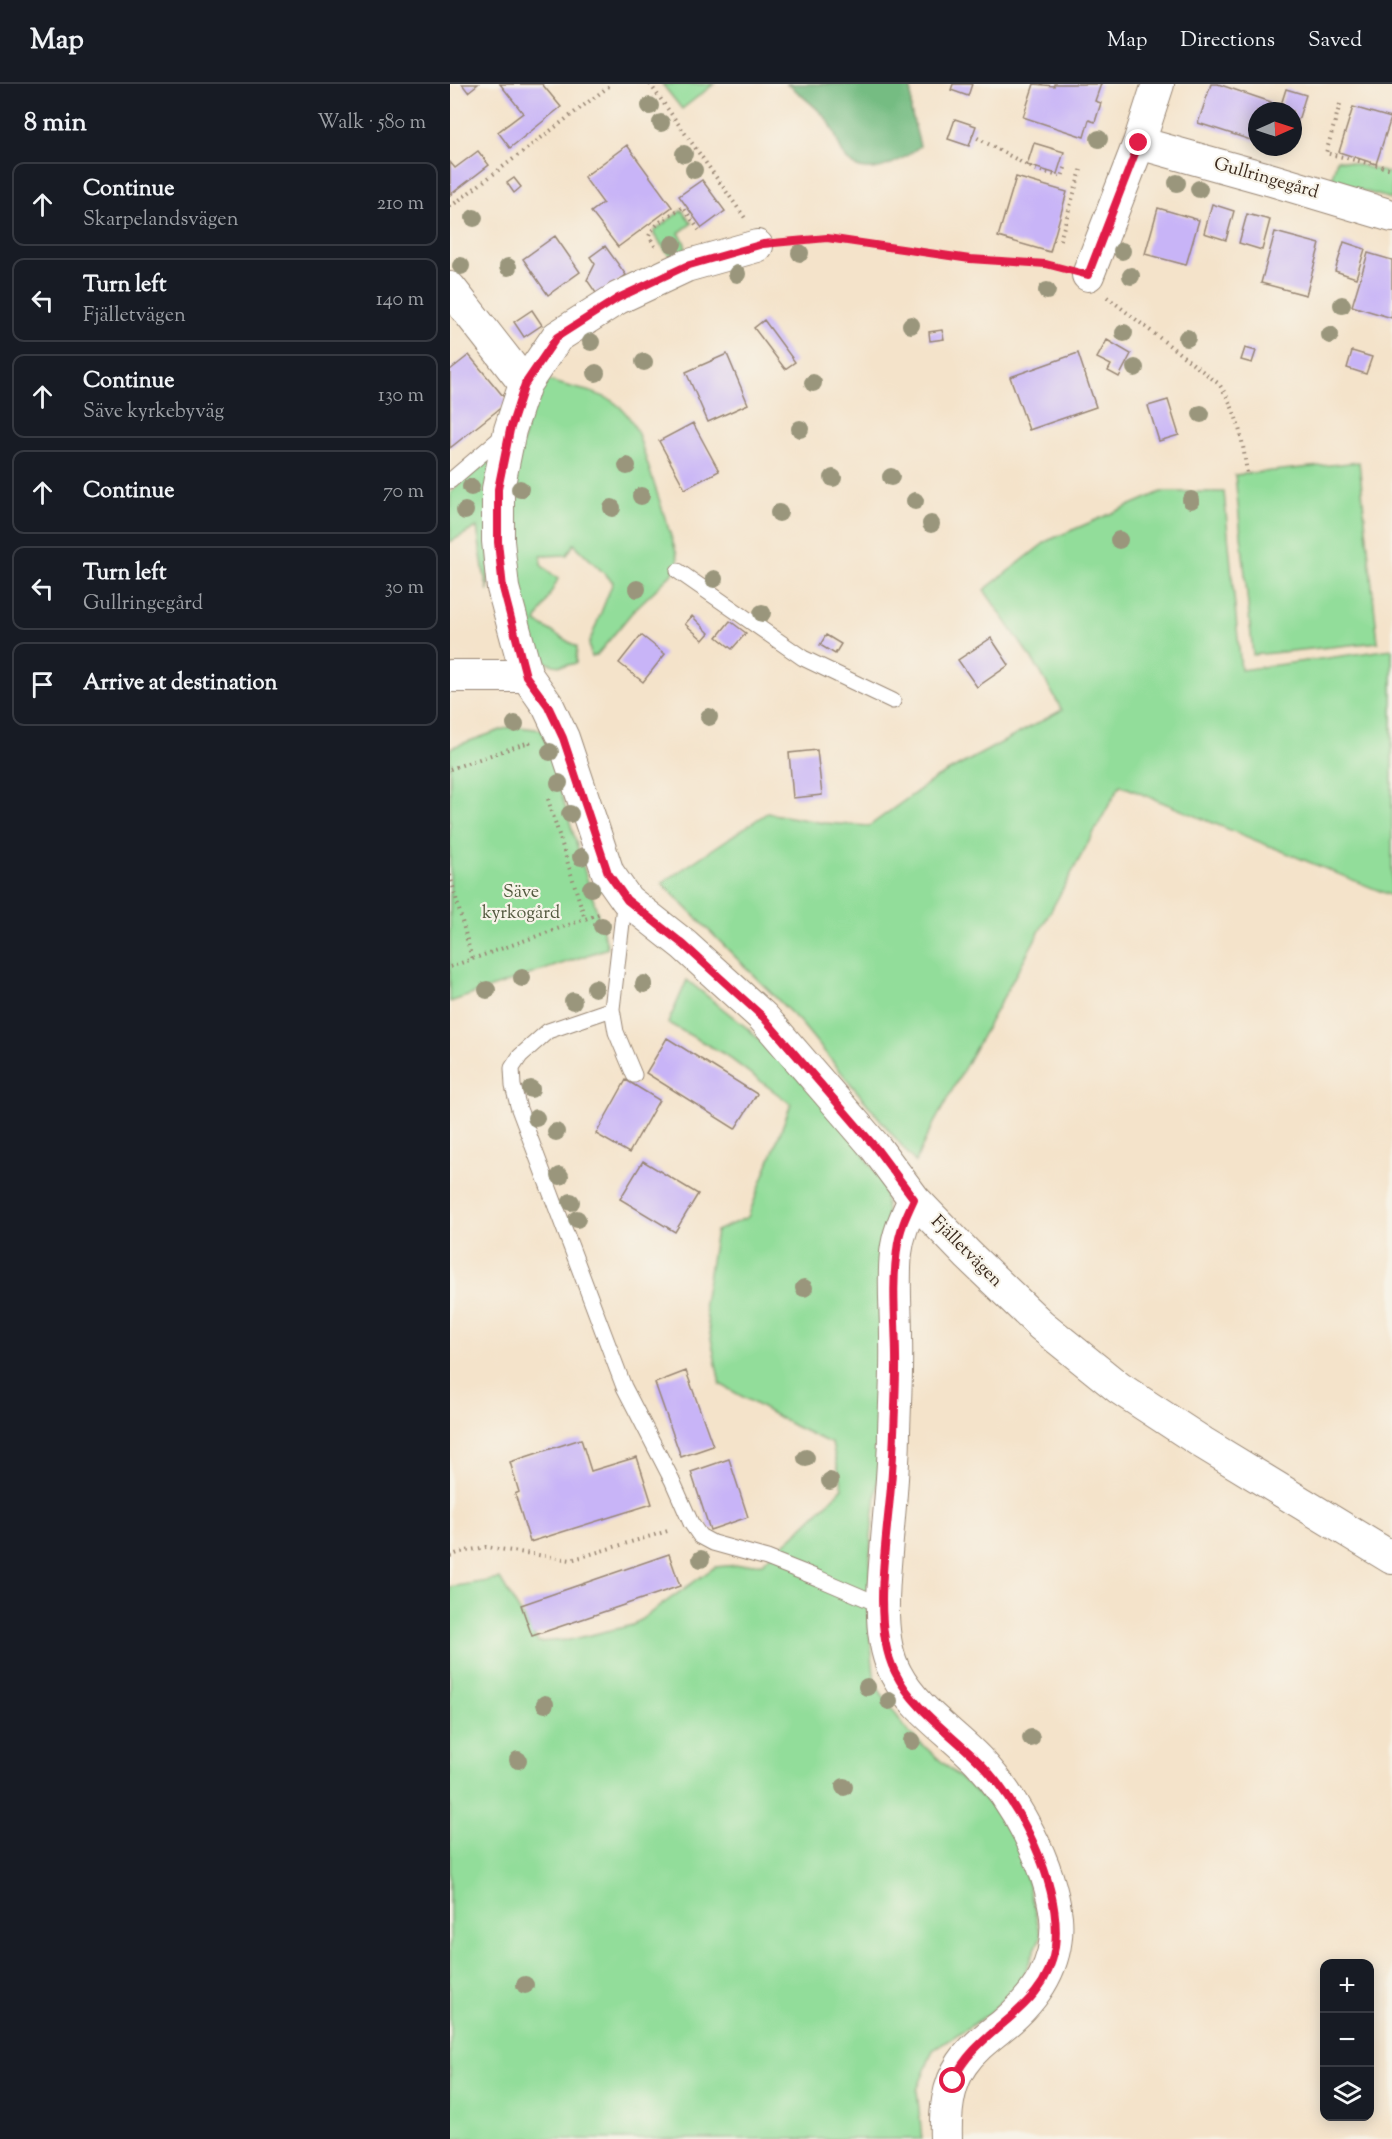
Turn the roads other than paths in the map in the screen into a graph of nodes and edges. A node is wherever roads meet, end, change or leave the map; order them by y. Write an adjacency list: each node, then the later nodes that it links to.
1 (1158, 84): 2 (street)
2 (1139, 143): 3 (street, Gullringegård); 5 (street)
3 (1392, 216)
4 (760, 245): 7 (street)
5 (1088, 275)
6 (450, 288): 7 (street)
7 (525, 384): 8 (street)
8 (510, 430): 9 (lane); 12 (street)
9 (450, 481)
10 (678, 571): 13 (lane)
11 (450, 676): 12 (street)
12 (526, 676): 14 (street, Fjälletvägen)
13 (893, 701)
14 (625, 907): 15 (lane); 17 (street, Fjälletvägen)
15 (612, 1009): 16 (lane); 19 (lane)
16 (634, 1075)
17 (914, 1199): 18 (street, Fjälletvägen); 19 (street)
18 (1392, 1558)
19 (883, 1606): 20 (street)
20 (946, 2139)

